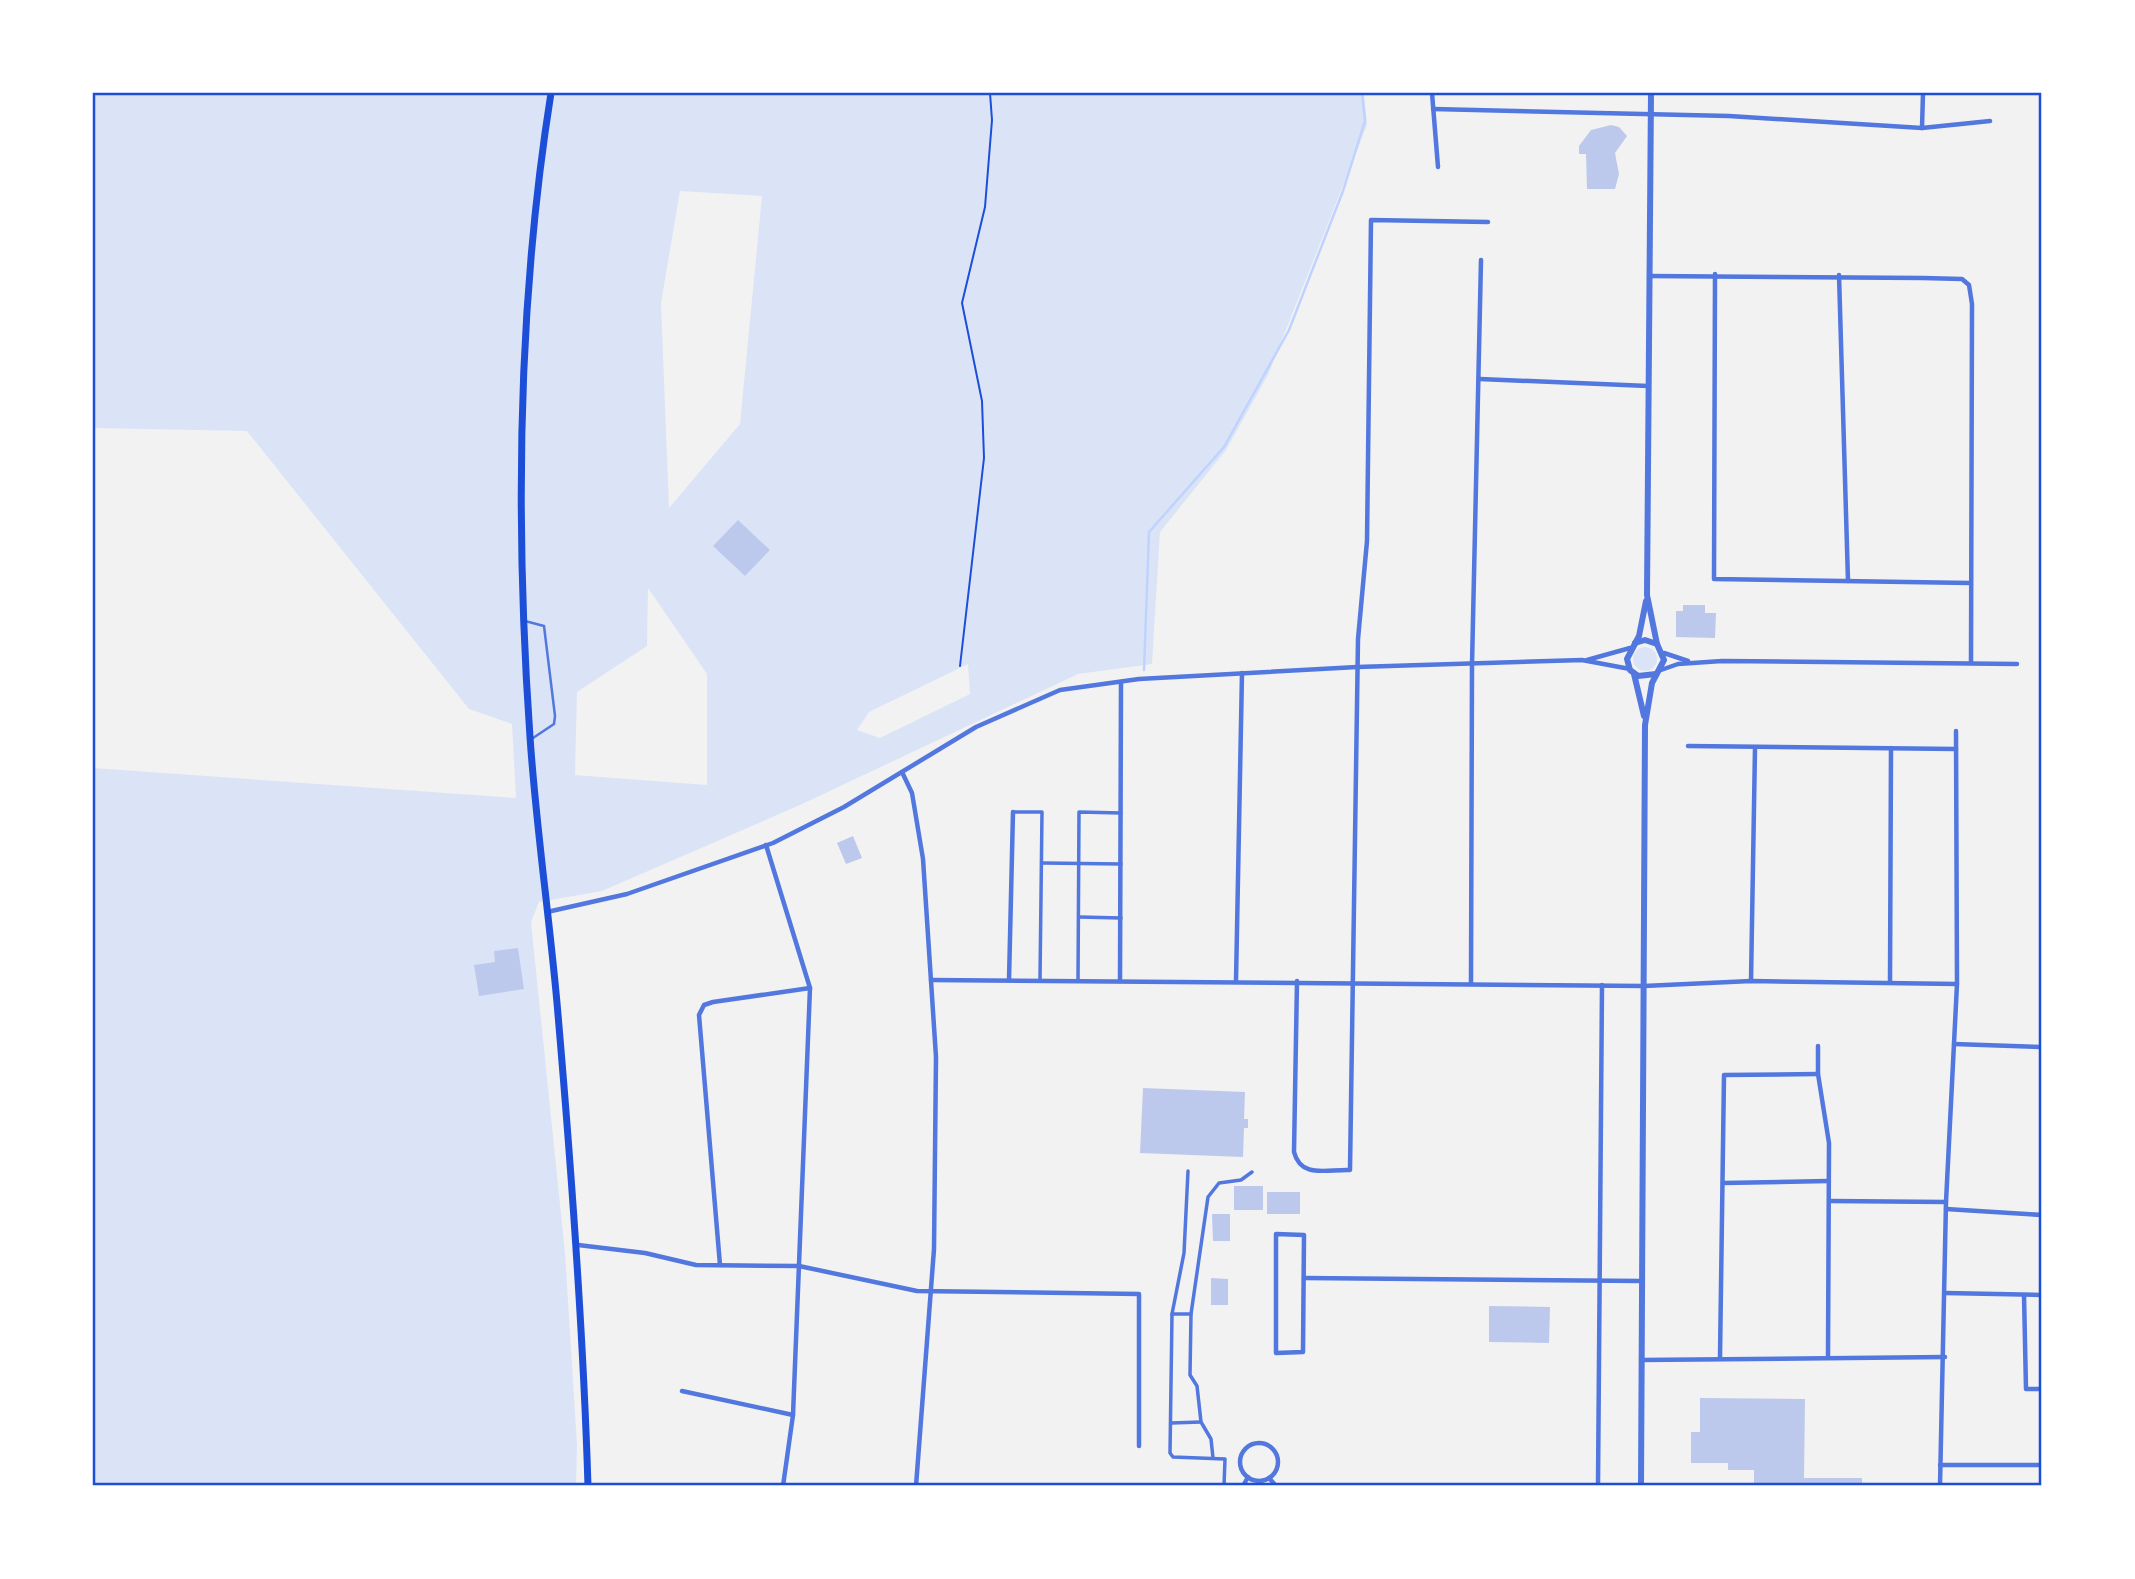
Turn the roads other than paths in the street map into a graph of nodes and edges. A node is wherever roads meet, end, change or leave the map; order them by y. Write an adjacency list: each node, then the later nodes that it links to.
1 (551, 93): 20 (main road)
2 (1432, 93): 5 (street)
3 (1651, 93): 6 (street)
4 (1923, 93): 8 (street)
5 (1433, 109): 6 (street); 9 (street)
6 (1651, 115): 8 (street); 14 (street)
7 (1990, 121): 8 (street)
8 (1922, 128)
9 (1438, 167)
10 (1488, 222): 29 (street)
11 (1481, 260): 15 (street)
12 (1715, 274): 13 (street); 14 (street); 17 (street)
13 (1839, 275): 17 (street); 18 (street)
14 (1650, 276): 16 (street)
15 (1480, 379): 16 (street); 28 (street)
16 (1648, 386): 19 (street)
17 (1849, 581): 18 (street)
18 (1970, 583): 26 (street)
19 (1647, 595): 21 (street); 22 (street)
20 (523, 621): 36 (main road); 36 (lane)
21 (1657, 644): 22 (street); 23 (street)
22 (1632, 646): 24 (street); 30 (street)
23 (1664, 653): 25 (street); 31 (street)
24 (1582, 660): 28 (street); 30 (street)
25 (1696, 663): 26 (street); 31 (street)
26 (1970, 663): 27 (street)
27 (2017, 664)
28 (1472, 665): 29 (street); 61 (street)
29 (1357, 667): 32 (street); 59 (street)
30 (1632, 672): 31 (street); 34 (street)
31 (1659, 672): 34 (street)
32 (1242, 673): 33 (street); 56 (street)
33 (1121, 682): 41 (street); 43 (street)
34 (1646, 725): 64 (street)
35 (1956, 731): 40 (street)
36 (530, 740): 48 (main road)
37 (1688, 746): 38 (street)
38 (1755, 748): 39 (street); 58 (street)
39 (1891, 748): 40 (street); 60 (street)
40 (1956, 749): 62 (street)
41 (902, 772): 44 (street); 51 (street)
42 (1013, 812): 45 (street); 52 (street)
43 (1121, 813): 46 (street); 47 (street)
44 (766, 845): 48 (street); 65 (street)
45 (1042, 863): 46 (street); 53 (street)
46 (1079, 864): 47 (street); 49 (street)
47 (1121, 864): 50 (street)
48 (547, 912): 80 (main road)
49 (1079, 917): 50 (street); 54 (street)
50 (1121, 918): 55 (street)
51 (931, 980): 52 (street); 86 (street)
52 (1009, 980): 53 (street)
53 (1040, 981): 54 (street)
54 (1079, 981): 55 (street)
55 (1120, 981): 56 (street)
56 (1236, 981): 57 (street)
57 (1297, 981): 59 (street); 59 (street)
58 (1751, 981): 60 (street); 64 (street)
59 (1354, 982): 61 (street)
60 (1891, 982): 62 (street)
61 (1471, 983): 63 (street)
62 (1957, 984): 66 (street)
63 (1602, 985): 64 (street); 84 (street)
64 (1644, 986): 85 (street)
65 (810, 988): 81 (street); 82 (street)
66 (1954, 1044): 68 (street); 77 (street)
67 (1818, 1046): 69 (street)
68 (2042, 1047)
69 (1818, 1074): 73 (street); 74 (street)
70 (2042, 1088): 76 (street)
71 (1188, 1171): 90 (street)
72 (1252, 1172): 91 (street)
73 (1828, 1181): 74 (street); 75 (street)
74 (1723, 1183): 93 (street)
75 (1830, 1201): 77 (street); 92 (street)
76 (2042, 1201)
77 (1946, 1202): 78 (street)
78 (1946, 1209): 79 (street); 87 (street)
79 (2042, 1215)
80 (578, 1245): 81 (street); 107 (main road)
81 (720, 1265): 82 (street)
82 (799, 1266): 86 (street); 98 (street)
83 (1304, 1278): 83 (street); 84 (street)
84 (1601, 1280): 85 (street); 113 (street)
85 (1643, 1281): 95 (street)
86 (931, 1290): 101 (street); 109 (street)
87 (1945, 1293): 89 (street); 94 (street)
88 (2042, 1295): 89 (street)
89 (2024, 1296): 96 (street)
90 (1172, 1314): 91 (street); 100 (street)
91 (1191, 1314): 99 (street)
92 (1828, 1356): 93 (street); 94 (street)
93 (1720, 1357): 95 (street)
94 (1945, 1357): 103 (street)
95 (1641, 1360): 114 (street)
96 (2042, 1389)
97 (682, 1391): 98 (street)
98 (793, 1415): 108 (street)
99 (1201, 1422): 100 (street); 102 (street)
100 (1171, 1423): 102 (street)
101 (1139, 1446)
102 (1213, 1458): 110 (street)
103 (1940, 1465): 104 (street); 115 (street)
104 (2042, 1465)
105 (1248, 1477): 106 (street); 106 (street); 111 (street)
106 (1269, 1478): 112 (street)
107 (589, 1486)
108 (783, 1486)
109 (916, 1486)
110 (1224, 1486)
111 (1243, 1486)
112 (1276, 1486)
113 (1598, 1486)
114 (1641, 1486)
115 (1940, 1486)

